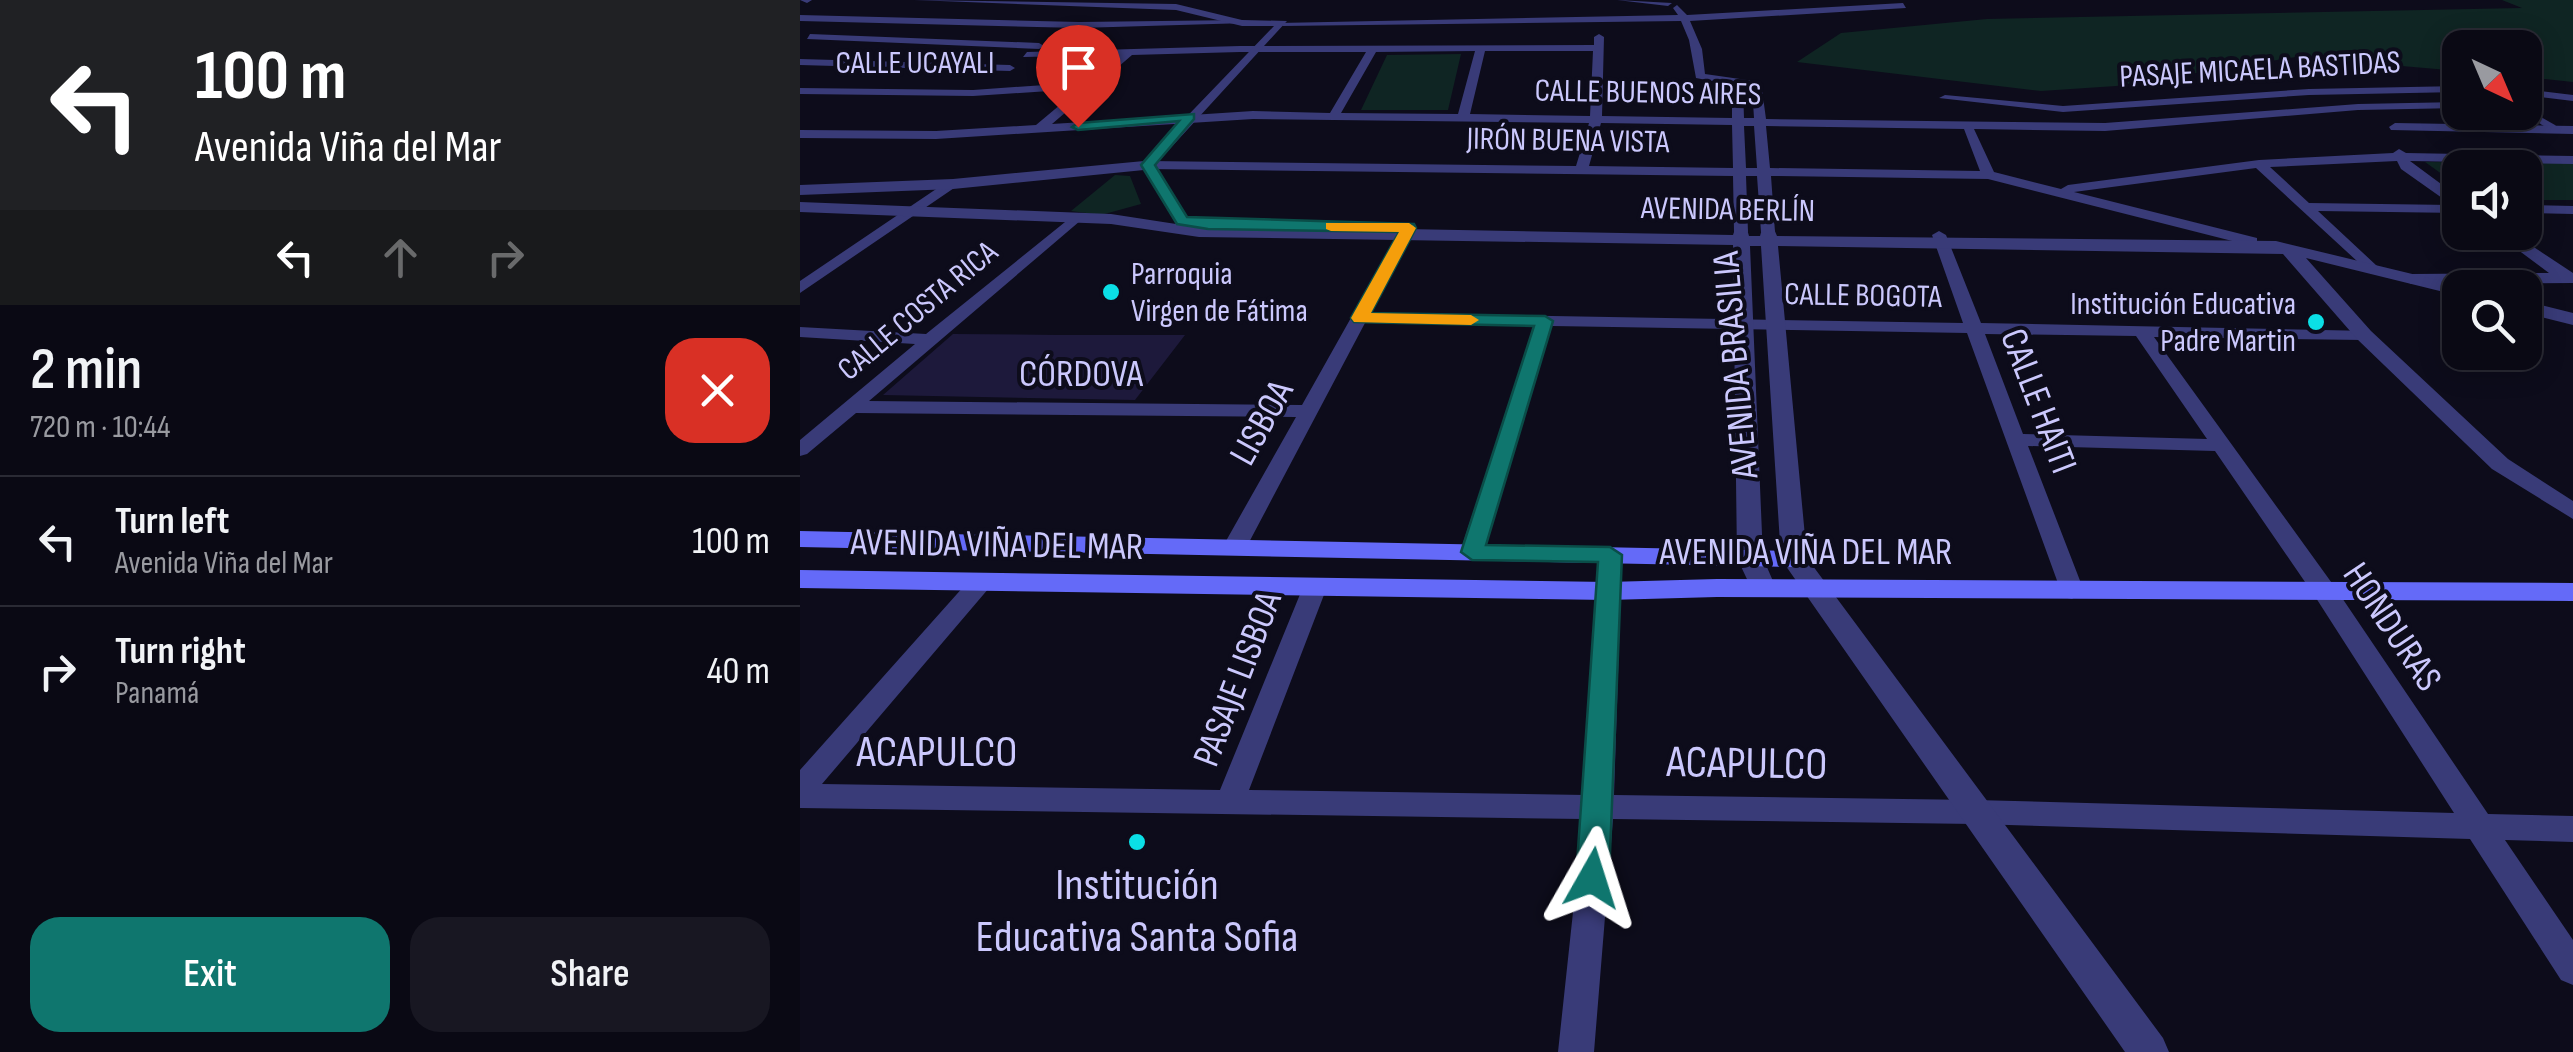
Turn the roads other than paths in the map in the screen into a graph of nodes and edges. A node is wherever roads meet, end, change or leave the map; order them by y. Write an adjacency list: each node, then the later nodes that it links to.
1 (919, 0): 11 (street)
2 (1621, 0): 3 (street)
3 (1673, 3): 4 (street); 9 (street)
4 (1690, 3)
5 (1904, 6): 9 (street)
6 (868, 9): 7 (street)
7 (852, 16): 8 (street); 13 (street); 14 (street)
8 (800, 18)
9 (1686, 18): 10 (street); 24 (street)
10 (1602, 19): 12 (street); 16 (street)
11 (1242, 23): 12 (street); 13 (street)
12 (1283, 23): 17 (street)
13 (1079, 25): 15 (street)
14 (805, 39): 15 (street)
15 (1039, 46): 21 (street)
16 (1597, 48): 18 (street); 42 (street)
17 (1256, 50): 19 (street); 20 (street); 39 (street)
18 (1480, 50): 19 (street); 40 (street)
19 (1371, 52): 38 (street)
20 (1128, 53): 21 (street); 25 (street)
21 (1027, 55): 23 (street)
22 (800, 62): 23 (street)
23 (1010, 68): 29 (street)
24 (1738, 84): 43 (street, AVENIDA BRASILIA); 44 (street, AVENIDA BRASILIA)
25 (1090, 85): 29 (street, CALLE UCAYALI); 47 (street)
26 (2442, 89): 31 (street, PASAJE MICAELA BASTIDAS)
27 (800, 90): 28 (street, CALLE UCAYALI)
28 (816, 91): 29 (street, CALLE UCAYALI); 33 (street)
29 (973, 93)
30 (2542, 94): 32 (street)
31 (1945, 98)
32 (2573, 98)
33 (800, 99)
34 (2442, 105): 35 (street, CALLE BUENOS AIRES)
35 (2358, 107): 44 (street, CALLE BUENOS AIRES); 45 (street)
36 (2542, 109): 37 (street)
37 (2573, 111)
38 (1334, 115): 39 (street, CALLE BUENOS AIRES); 40 (street, CALLE BUENOS AIRES)
39 (1190, 117): 47 (street, CALLE BUENOS AIRES); 55 (street)
40 (1463, 118): 42 (street, CALLE BUENOS AIRES)
41 (2542, 121): 46 (street)
42 (1596, 122): 43 (street, CALLE BUENOS AIRES); 56 (street)
43 (1738, 122): 44 (street, CALLE BUENOS AIRES); 57 (street, AVENIDA BRASILIA)
44 (1760, 122): 58 (street, AVENIDA BRASILIA)
45 (2394, 127): 46 (street); 52 (street)
46 (2552, 128): 49 (street); 51 (street)
47 (1039, 130): 50 (street, CALLE BUENOS AIRES)
48 (1969, 130): 59 (street)
49 (2573, 130)
50 (800, 134)
51 (2573, 140)
52 (2400, 157): 53 (street); 54 (street); 63 (street)
53 (2573, 160)
54 (2259, 164): 62 (street); 67 (street)
55 (1148, 165): 56 (street, JIRÓN BUENA VISTA); 60 (street); 64 (street)
56 (1582, 169): 57 (street, JIRÓN BUENA VISTA)
57 (1740, 170): 58 (street, JIRÓN BUENA VISTA); 75 (street, AVENIDA BRASILIA)
58 (1763, 170): 59 (street, JIRÓN BUENA VISTA); 76 (street, AVENIDA BRASILIA)
59 (1988, 174): 62 (street, JIRÓN BUENA VISTA)
60 (952, 184): 61 (street); 70 (street)
61 (800, 190)
62 (2053, 191): 78 (street, JIRÓN BUENA VISTA)
63 (2442, 191)
64 (1167, 202): 72 (street); 73 (street)
65 (2442, 206): 67 (street)
66 (800, 207): 70 (street)
67 (2309, 207): 81 (street)
68 (2542, 209): 69 (street)
69 (2573, 210)
70 (910, 213): 71 (street); 85 (street)
71 (1075, 218): 72 (street); 96 (street, CALLE COSTA RICA)
72 (1111, 219): 73 (street, AVENIDA BERLÍN)
73 (1174, 225): 74 (street, AVENIDA BERLÍN)
74 (1407, 231): 75 (street, AVENIDA BERLÍN); 87 (street, LISBOA)
75 (1741, 236): 76 (street, AVENIDA BERLÍN); 90 (street, AVENIDA BRASILIA)
76 (1768, 236): 77 (street, AVENIDA BERLÍN); 91 (street, AVENIDA BRASILIA)
77 (1941, 239): 78 (street, AVENIDA BERLÍN); 79 (street, AVENIDA BERLÍN); 92 (street, CALLE HAITI)
78 (2252, 240): 79 (street, AVENIDA BERLÍN)
79 (2288, 249): 81 (street, AVENIDA BERLÍN); 95 (street)
80 (2528, 250): 82 (street)
81 (2371, 269): 83 (street, AVENIDA BERLÍN)
82 (2570, 278): 83 (street)
83 (2411, 279): 84 (street, AVENIDA BERLÍN)
84 (2442, 287)
85 (800, 288)
86 (2542, 311): 88 (street)
87 (1360, 318): 89 (street, CALLE BOGOTA); 98 (street, LISBOA)
88 (2573, 318)
89 (1545, 321): 90 (street, CALLE BOGOTA); 105 (street)
90 (1744, 324): 91 (street, CALLE BOGOTA); 107 (street, AVENIDA BRASILIA)
91 (1775, 325): 92 (street, CALLE BOGOTA); 108 (street, AVENIDA BRASILIA)
92 (1973, 328): 93 (street, CALLE BOGOTA); 99 (street, CALLE HAITI)
93 (2141, 331): 95 (street, CALLE BOGOTA); 100 (street, HONDURAS)
94 (800, 332): 96 (street)
95 (2364, 334): 102 (street)
96 (933, 340): 97 (street, CALLE COSTA RICA)
97 (852, 407): 98 (street, CÓRDOVA); 101 (street, CALLE COSTA RICA)
98 (1309, 410): 104 (street, LISBOA)
99 (2015, 440): 100 (street); 115 (street, CALLE HAITI)
100 (2218, 445): 116 (street, HONDURAS)
101 (800, 450)
102 (2573, 512)
103 (800, 540): 104 (main road, AVENIDA VIÑA DEL MAR)
104 (1234, 548): 105 (main road, AVENIDA VIÑA DEL MAR)
105 (1472, 552): 106 (main road, AVENIDA VIÑA DEL MAR)
106 (1610, 555): 107 (main road, AVENIDA VIÑA DEL MAR); 114 (street)
107 (1750, 558): 108 (main road, AVENIDA VIÑA DEL MAR); 112 (street, AVENIDA BRASILIA)
108 (1794, 559): 113 (street)
109 (800, 580): 110 (main road, AVENIDA VIÑA DEL MAR)
110 (981, 582): 111 (main road, AVENIDA VIÑA DEL MAR); 118 (street)
111 (1315, 587): 114 (main road, AVENIDA VIÑA DEL MAR); 119 (street, PASAJE LISBOA)
112 (1763, 588): 113 (main road, AVENIDA VIÑA DEL MAR); 114 (main road, AVENIDA VIÑA DEL MAR)
113 (1816, 589): 115 (main road, AVENIDA VIÑA DEL MAR); 121 (street)
114 (1608, 591): 120 (street)
115 (2072, 591): 116 (main road, AVENIDA VIÑA DEL MAR)
116 (2325, 592): 117 (main road, AVENIDA VIÑA DEL MAR); 122 (street, HONDURAS)
117 (2573, 592)
118 (800, 793): 119 (street, ACAPULCO)
119 (1232, 800): 120 (street, ACAPULCO)
120 (1599, 808): 121 (street, ACAPULCO); 125 (street)
121 (1976, 812): 122 (street, ACAPULCO); 126 (street)
122 (2480, 827): 123 (street, ACAPULCO); 124 (street, HONDURAS)
123 (2573, 829)
124 (2573, 969)
125 (1576, 1052)
126 (2150, 1052)

